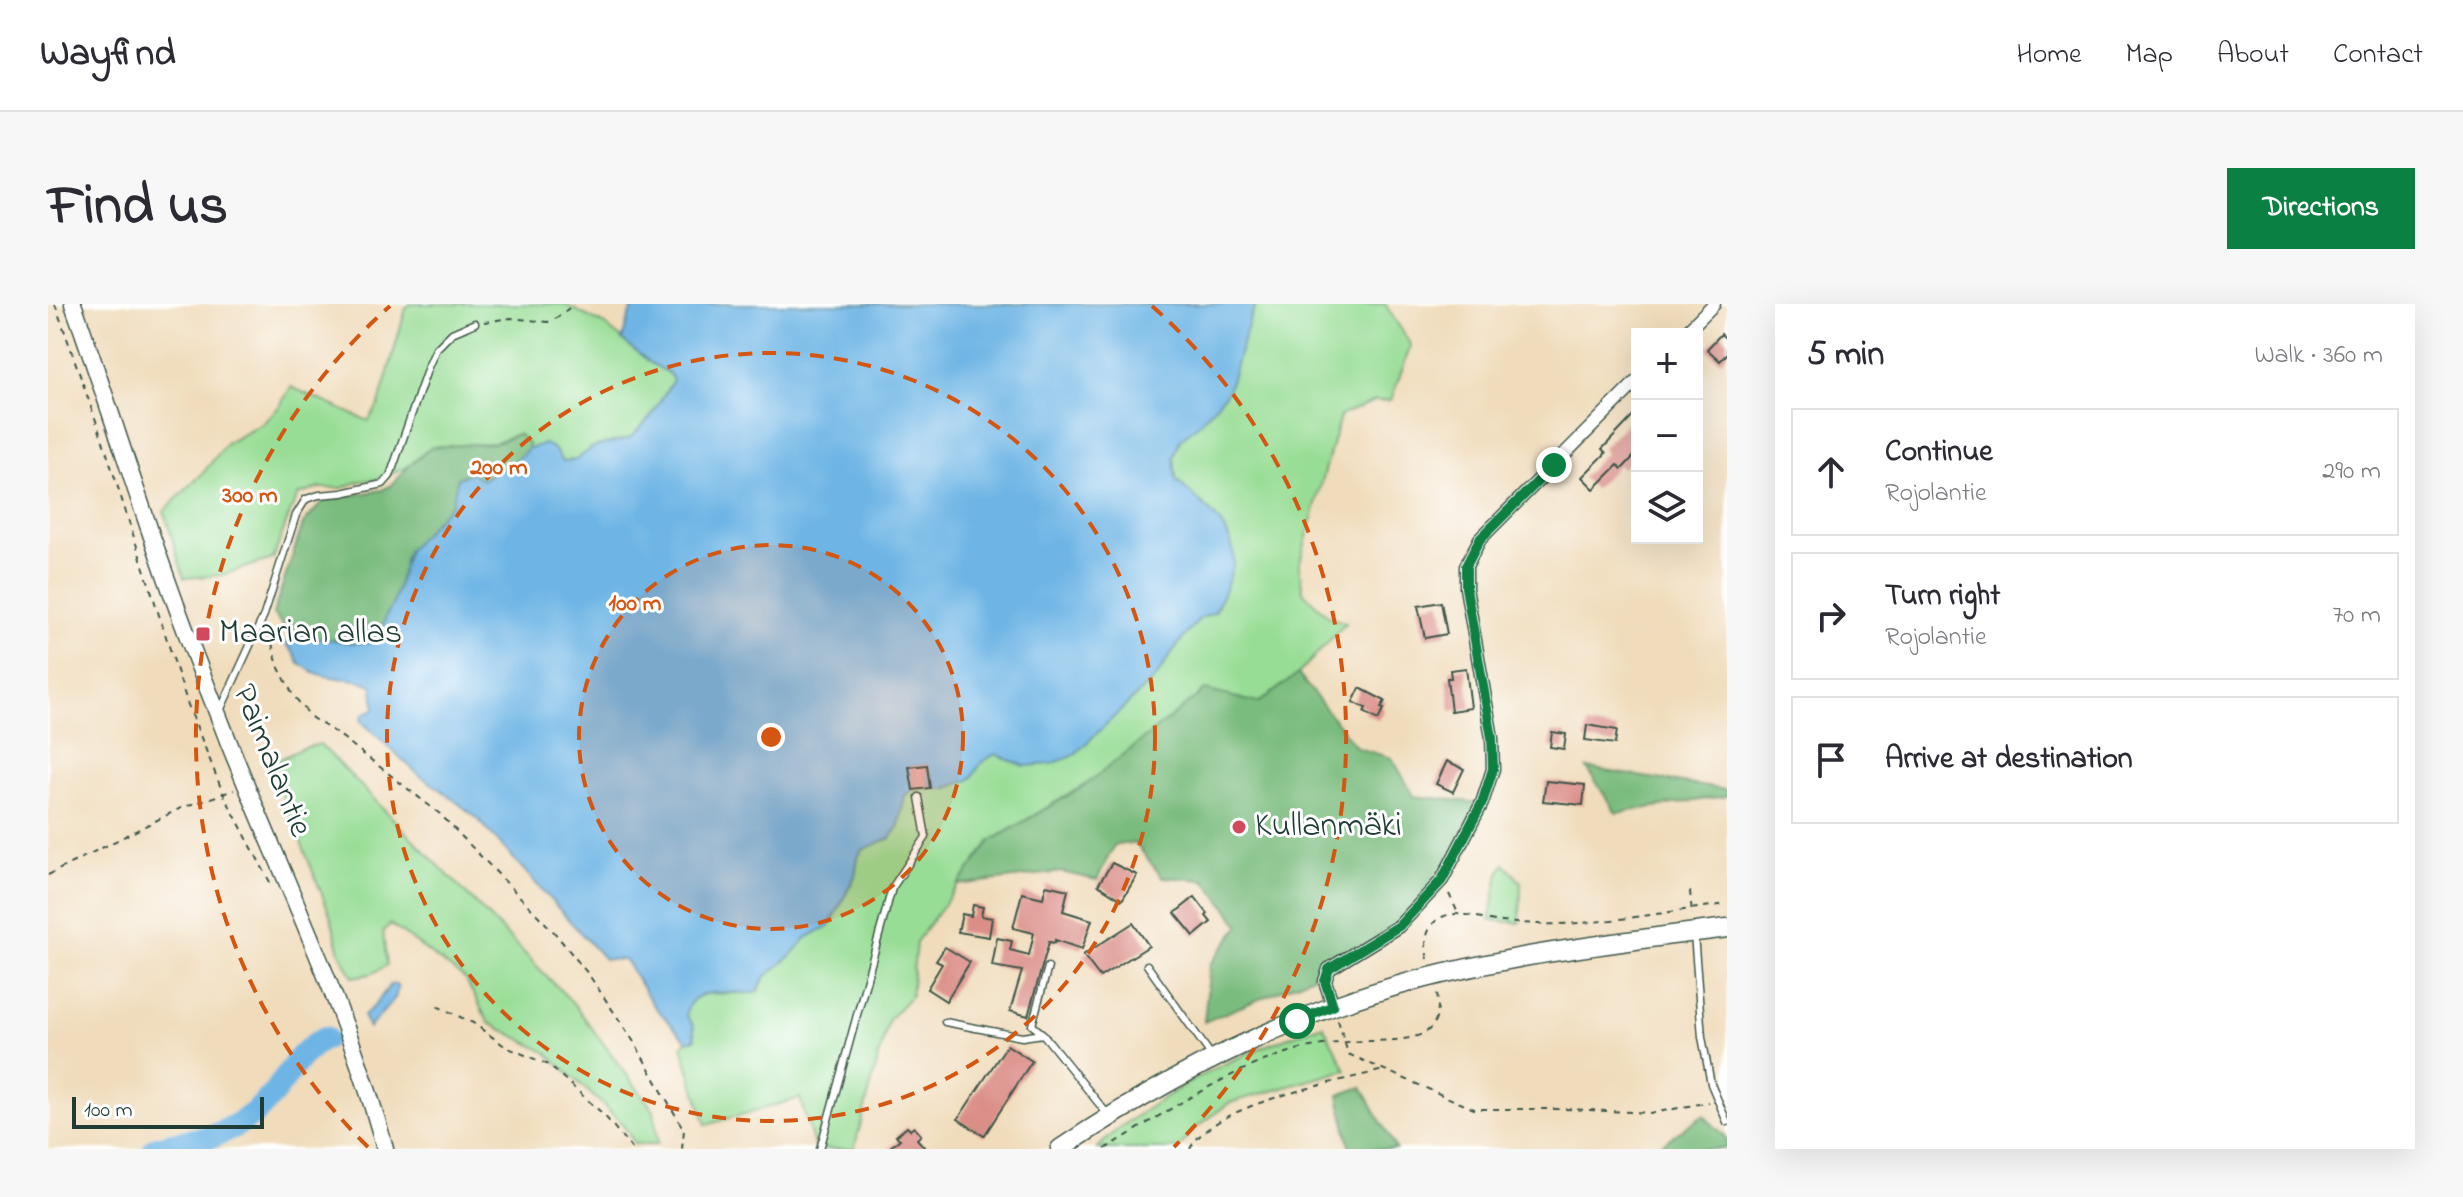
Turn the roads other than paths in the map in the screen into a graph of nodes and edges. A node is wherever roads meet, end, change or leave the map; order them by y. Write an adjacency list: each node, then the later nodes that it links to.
1 (73, 304): 6 (street, Paimalantie)
2 (1714, 304): 4 (street)
3 (475, 323): 6 (lane)
4 (1690, 328)
5 (1631, 387): 12 (street)
6 (212, 720): 18 (street, Paimalantie)
7 (919, 797): 19 (lane)
8 (1727, 928): 9 (main road)
9 (1694, 933): 12 (main road); 17 (lane)
10 (1147, 965): 15 (lane)
11 (1048, 967): 14 (lane)
12 (1333, 1006): 15 (main road)
13 (945, 1022): 14 (lane)
14 (1043, 1034): 16 (lane)
15 (1213, 1058): 16 (main road)
16 (1110, 1118): 20 (main road)
17 (1727, 1122)
18 (385, 1149)
19 (820, 1149)
20 (1060, 1149)

